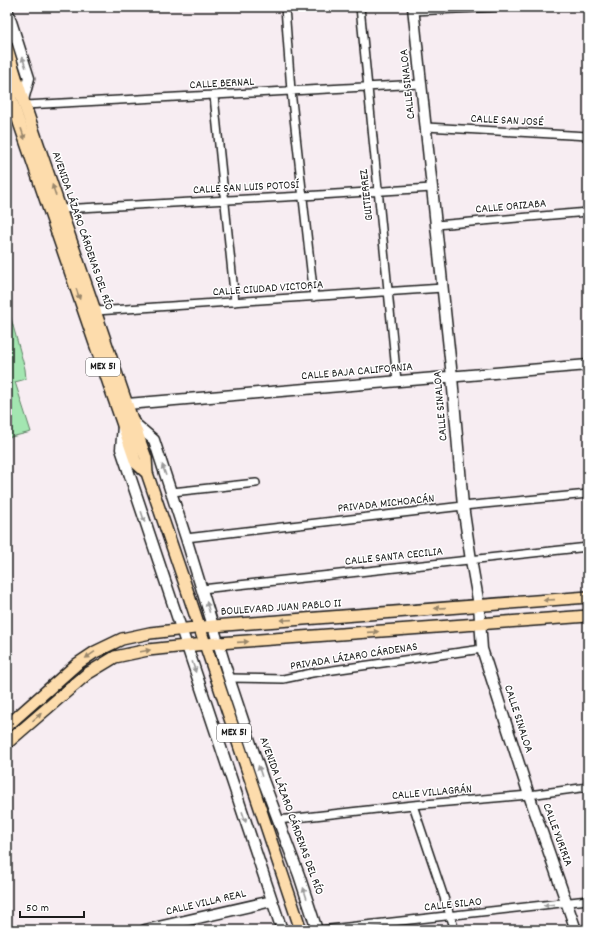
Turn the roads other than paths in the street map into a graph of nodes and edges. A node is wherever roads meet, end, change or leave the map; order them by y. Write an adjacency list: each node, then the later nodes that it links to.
1 (285, 7): 10 (street)
2 (360, 7): 9 (street, GUITIERREZ)
3 (500, 7): 5 (street)
4 (7, 8): 12 (street, one-way to 4)
5 (413, 9): 8 (street, CALLE SINALOA)
6 (7, 48): 12 (main road, AVENIDA LÁZARO CÁRDENAS DEL RÍO / MEX 51)
7 (7, 84): 12 (main road, AVENIDA LÁZARO CÁRDENAS DEL RÍO / MEX 51)
8 (421, 84): 9 (street, CALLE BERNAL); 13 (street, CALLE SINALOA)
9 (368, 87): 10 (street, CALLE BERNAL); 16 (street, GUITIERREZ)
10 (291, 91): 11 (street, CALLE BERNAL); 17 (street)
11 (214, 96): 12 (street, CALLE BERNAL); 18 (street)
12 (17, 101): 19 (main road, AVENIDA LÁZARO CÁRDENAS DEL RÍO / MEX 51, one-way to 12); 31 (main road, AVENIDA LÁZARO CÁRDENAS DEL RÍO / MEX 51, one-way to 31)
13 (426, 127): 14 (street, CALLE SAN JOSÉ); 15 (street, CALLE SINALOA)
14 (588, 136)
15 (432, 188): 16 (street, CALLE SAN LUIS POTOSÍ); 21 (street, CALLE SINALOA)
16 (378, 192): 17 (street, CALLE SAN LUIS POTOSÍ); 23 (street, GUITIERREZ)
17 (303, 196): 18 (street, CALLE SAN LUIS POTOSÍ); 24 (street)
18 (224, 200): 19 (street, CALLE SAN LUIS POTOSÍ); 25 (street)
19 (61, 209): 26 (main road, AVENIDA LÁZARO CÁRDENAS DEL RÍO / MEX 51)
20 (588, 212): 21 (street, CALLE ORIZABA)
21 (436, 225): 22 (street, CALLE SINALOA)
22 (443, 288): 23 (street, CALLE CIUDAD VICTORIA); 28 (street, CALLE SINALOA)
23 (388, 292): 24 (street, CALLE CIUDAD VICTORIA); 29 (street, GUITIERREZ)
24 (314, 297): 25 (street, CALLE CIUDAD VICTORIA)
25 (235, 302): 26 (street, CALLE CIUDAD VICTORIA)
26 (96, 311): 30 (main road, AVENIDA LÁZARO CÁRDENAS DEL RÍO / MEX 51)
27 (588, 365): 28 (street, CALLE BAJA CALIFORNIA)
28 (452, 377): 29 (street, CALLE BAJA CALIFORNIA); 35 (street, CALLE SINALOA)
29 (397, 381): 30 (street, CALLE BAJA CALIFORNIA)
30 (127, 404): 31 (main road, AVENIDA LÁZARO CÁRDENAS DEL RÍO / MEX 51)
31 (128, 424): 33 (street, AVENIDA LÁZARO CÁRDENAS DEL RÍO, one-way to 31); 45 (main road, AVENIDA LÁZARO CÁRDENAS DEL RÍO / MEX 51); 46 (street, AVENIDA LÁZARO CÁRDENAS DEL RÍO, one-way to 46)
32 (256, 483): 33 (street)
33 (172, 492): 36 (street, AVENIDA LÁZARO CÁRDENAS DEL RÍO)
34 (588, 494): 35 (street, PRIVADA MICHOACÁN)
35 (463, 506): 36 (street, PRIVADA MICHOACÁN); 38 (street, CALLE SINALOA)
36 (186, 538): 39 (street, AVENIDA LÁZARO CÁRDENAS DEL RÍO)
37 (588, 547): 38 (street, CALLE SANTA CECILIA)
38 (471, 560): 39 (street, CALLE SANTA CECILIA); 41 (street, CALLE SINALOA)
39 (202, 588): 44 (street, AVENIDA LÁZARO CÁRDENAS DEL RÍO, one-way to 39)
40 (588, 597): 41 (main road, BOULEVARD JUAN PABLO II, one-way to 41)
41 (479, 605): 43 (street, CALLE SINALOA); 44 (main road, BOULEVARD JUAN PABLO II, one-way to 44)
42 (588, 616): 43 (main road)
43 (480, 624): 48 (main road, one-way to 43); 50 (street, CALLE SINALOA)
44 (213, 626): 45 (main road, BOULEVARD JUAN PABLO II); 48 (street, AVENIDA LÁZARO CÁRDENAS DEL RÍO)
45 (200, 628): 46 (main road, BOULEVARD JUAN PABLO II); 47 (main road, AVENIDA LÁZARO CÁRDENAS DEL RÍO / MEX 51)
46 (180, 629): 49 (street, AVENIDA LÁZARO CÁRDENAS DEL RÍO); 52 (main road, BOULEVARD JUAN PABLO II, one-way to 52)
47 (205, 644): 48 (main road); 49 (main road); 64 (main road, AVENIDA LÁZARO CÁRDENAS DEL RÍO / MEX 51)
48 (218, 644): 51 (street, AVENIDA LÁZARO CÁRDENAS DEL RÍO)
49 (187, 646): 53 (main road, one-way to 49); 59 (street, AVENIDA LÁZARO CÁRDENAS DEL RÍO, one-way to 59)
50 (482, 649): 51 (street, PRIVADA LÁZARO CÁRDENAS); 55 (street, CALLE SINALOA)
51 (229, 678): 57 (street, AVENIDA LÁZARO CÁRDENAS DEL RÍO, one-way to 51)
52 (7, 726)
53 (7, 743)
54 (588, 787): 55 (street, CALLE VILLAGRÁN)
55 (529, 795): 56 (street, CALLE VILLAGRÁN); 60 (street, CALLE YURIRIA)
56 (413, 805): 57 (street, CALLE VILLAGRÁN); 61 (street)
57 (278, 820): 65 (street, AVENIDA LÁZARO CÁRDENAS DEL RÍO, one-way to 57)
58 (588, 900): 60 (street, CALLE SILAO)
59 (272, 901): 62 (street, CALLE VILLA REAL); 63 (street, AVENIDA LÁZARO CÁRDENAS DEL RÍO)
60 (567, 903): 61 (street, CALLE SILAO, one-way to 61); 68 (street, CALLE YURIRIA)
61 (450, 916): 66 (street, CALLE SILAO); 67 (street)
62 (145, 930)
63 (282, 930)
64 (301, 930)
65 (317, 930)
66 (321, 930)
67 (455, 930)
68 (576, 930)

